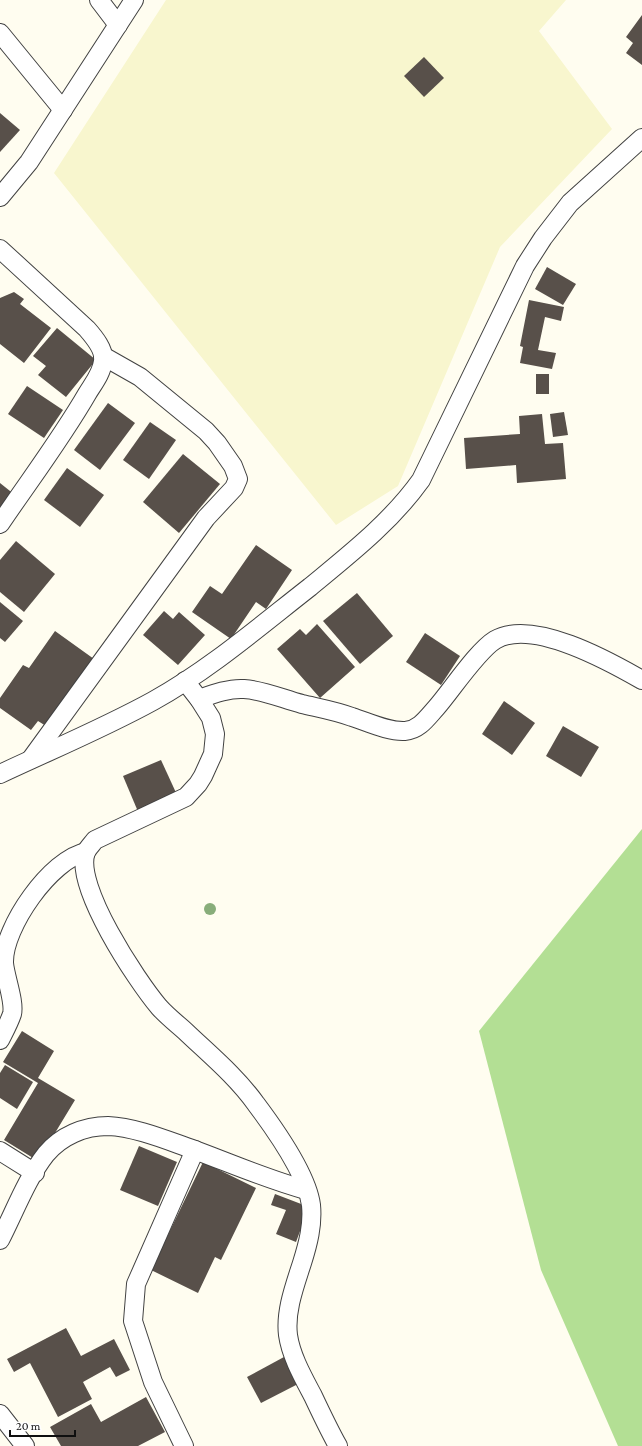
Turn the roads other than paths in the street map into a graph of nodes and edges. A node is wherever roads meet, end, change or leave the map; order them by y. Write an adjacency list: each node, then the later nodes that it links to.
1 (99, 0): 3 (street)
2 (134, 0): 3 (street)
3 (118, 25): 5 (street)
4 (0, 33): 5 (street)
5 (63, 110): 7 (street)
6 (642, 138): 12 (street)
7 (0, 197)
8 (0, 249): 9 (street)
9 (103, 356): 10 (street); 14 (street)
10 (0, 524)
11 (642, 680): 13 (street)
12 (185, 681): 13 (street); 15 (street)
13 (199, 699): 18 (street)
14 (72, 701): 15 (street); 16 (street)
15 (70, 741): 16 (street)
16 (31, 760): 17 (street)
17 (0, 774)
18 (86, 852): 19 (street); 23 (street)
19 (0, 1040)
20 (195, 1150): 22 (street); 23 (street); 27 (street)
21 (0, 1151): 22 (street)
22 (35, 1172): 24 (street)
23 (306, 1190): 28 (street)
24 (0, 1240)
25 (0, 1414): 26 (street)
26 (25, 1446)
27 (184, 1446)
28 (338, 1446)

